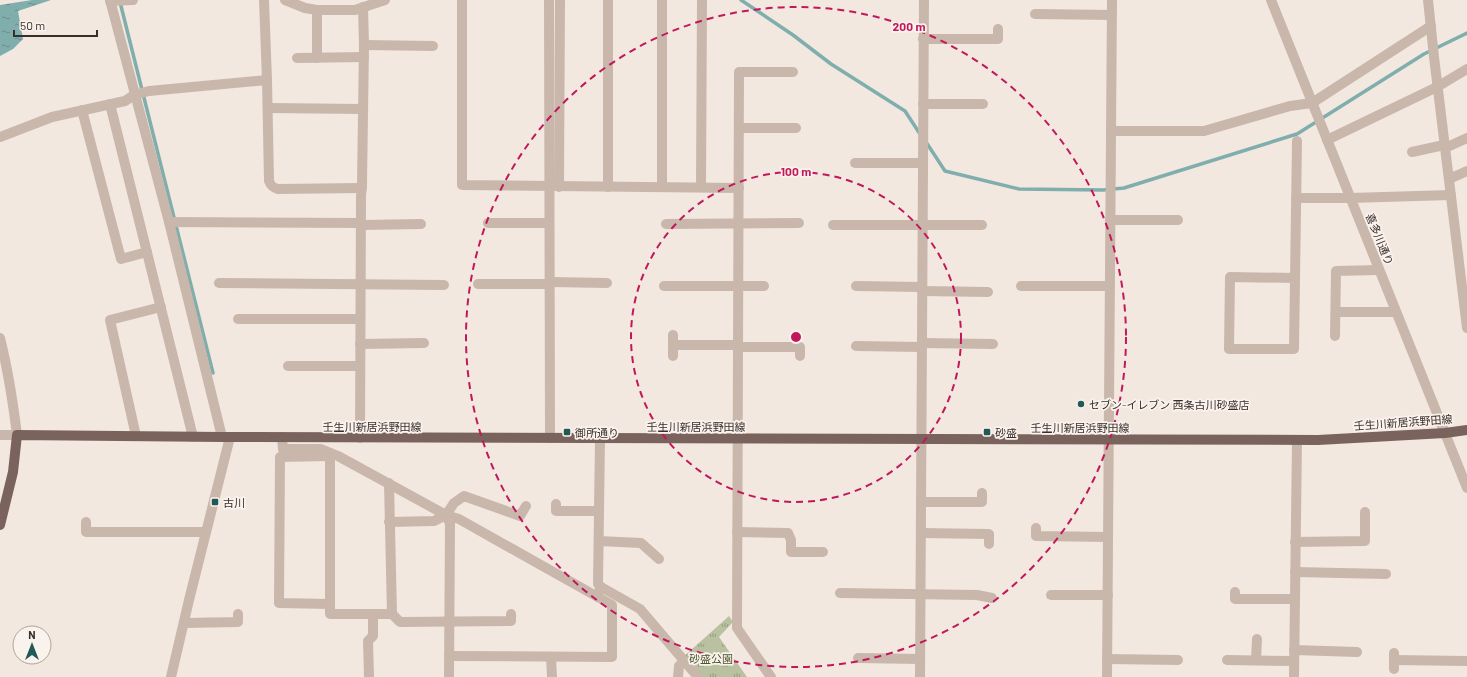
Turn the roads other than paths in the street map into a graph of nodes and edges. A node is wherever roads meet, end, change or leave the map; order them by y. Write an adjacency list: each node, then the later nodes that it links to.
1 (110, 0): 2 (street); 33 (street)
2 (133, 0)
3 (264, 0): 31 (street)
4 (285, 0): 17 (street)
5 (385, 0): 16 (street)
6 (462, 0): 54 (street)
7 (549, 0): 20 (street)
8 (560, 0): 20 (street)
9 (608, 0): 55 (street)
10 (662, 0): 56 (street)
11 (702, 0): 57 (street)
12 (924, 0): 23 (street)
13 (1112, 0): 19 (street)
14 (1271, 0): 34 (street, 喜多川通り)
15 (1428, 0): 21 (street)
16 (363, 7): 17 (street); 24 (street)
17 (317, 10): 28 (street)
18 (1035, 14): 19 (street)
19 (1112, 15): 43 (street)
20 (554, 23): 54 (street)
21 (1431, 26): 32 (street); 34 (street)
22 (998, 29): 23 (street)
23 (923, 39): 36 (street)
24 (364, 45): 25 (street); 26 (street)
25 (433, 46)
26 (364, 57): 28 (street); 39 (street)
27 (297, 58): 28 (street)
28 (317, 58)
29 (1467, 69): 32 (street)
30 (793, 72): 41 (street)
31 (267, 80): 33 (street); 38 (street)
32 (1437, 87): 46 (street); 48 (street)
33 (134, 94): 35 (street); 65 (street)
34 (1312, 103): 43 (street); 46 (street, 喜多川通り)
35 (110, 104): 40 (street); 76 (street)
36 (923, 104): 37 (street); 51 (street)
37 (983, 104)
38 (268, 108): 39 (street); 58 (street)
39 (363, 109): 58 (street)
40 (82, 110): 44 (street); 76 (street)
41 (739, 128): 42 (street); 59 (street)
42 (796, 128)
43 (1111, 131): 63 (street)
44 (0, 137)
45 (1467, 138): 48 (street)
46 (1327, 140): 62 (street, 喜多川通り)
47 (1297, 141): 61 (street)
48 (1445, 146): 49 (street); 53 (street)
49 (1412, 152)
50 (855, 163): 51 (street)
51 (923, 163): 74 (street)
52 (1467, 172): 53 (street)
53 (1449, 179): 60 (street)
54 (554, 186): 55 (street); 67 (street)
55 (608, 187): 56 (street)
56 (662, 187): 57 (street)
57 (701, 187): 59 (street)
58 (362, 188): 69 (street)
59 (739, 188): 72 (street)
60 (1451, 195): 62 (street); 98 (street)
61 (1296, 198): 62 (street); 78 (street)
62 (1350, 198): 77 (street, 喜多川通り)
63 (1110, 220): 64 (street); 90 (street)
64 (1178, 220)
65 (169, 222): 69 (street); 117 (street)
66 (488, 223): 67 (street)
67 (549, 223): 79 (street)
68 (799, 223): 72 (street)
69 (360, 224): 70 (street); 82 (street)
70 (421, 224)
71 (666, 224): 72 (street)
72 (738, 224): 86 (street)
73 (833, 225): 74 (street)
74 (922, 225): 75 (street); 91 (street)
75 (982, 225)
76 (147, 252): 93 (street)
77 (1379, 270): 94 (street); 95 (street, 喜多川通り)
78 (1295, 278): 78 (street)
79 (550, 283): 80 (street); 83 (street); 120 (street)
80 (607, 283)
81 (219, 284): 82 (street)
82 (360, 284): 84 (street); 97 (street)
83 (478, 284)
84 (444, 285)
85 (664, 286): 86 (street)
86 (738, 286): 87 (street); 106 (street)
87 (764, 286)
88 (856, 286): 91 (street)
89 (1021, 286): 90 (street)
90 (1110, 286): 124 (street)
91 (922, 289): 92 (street); 105 (street)
92 (988, 292)
93 (160, 307): 115 (street); 116 (street)
94 (1336, 312): 95 (street); 100 (street)
95 (1396, 312): 112 (street, 喜多川通り)
96 (238, 319): 97 (street)
97 (360, 319): 103 (street)
98 (1467, 328)
99 (673, 335): 106 (street)
100 (1335, 336)
101 (0, 338): 114 (street)
102 (424, 343): 103 (street)
103 (360, 344): 110 (street)
104 (994, 344): 105 (street)
105 (922, 345): 107 (street); 123 (street)
106 (738, 346): 108 (street); 122 (street)
107 (856, 346)
108 (800, 356)
109 (288, 366): 110 (street)
110 (360, 366): 119 (street)
111 (1467, 430): 112 (main road, 壬生川新居浜野田線)
112 (1445, 433): 125 (main road, 壬生川新居浜野田線); 128 (street, 喜多川通り)
113 (0, 435): 114 (street)
114 (17, 435): 115 (main road, 壬生川新居浜野田線); 138 (main road)
115 (136, 436): 116 (main road, 壬生川新居浜野田線)
116 (193, 437): 117 (main road, 壬生川新居浜野田線)
117 (226, 437): 118 (main road, 壬生川新居浜野田線); 140 (street)
118 (282, 437): 119 (main road, 壬生川新居浜野田線); 126 (street)
119 (360, 438): 120 (main road, 壬生川新居浜野田線)
120 (550, 438): 121 (main road, 壬生川新居浜野田線)
121 (600, 438): 122 (main road, 壬生川新居浜野田線); 133 (street)
122 (737, 438): 123 (main road, 壬生川新居浜野田線); 141 (street)
123 (921, 439): 124 (main road, 壬生川新居浜野田線); 130 (street)
124 (1109, 439): 125 (main road, 壬生川新居浜野田線); 143 (street)
125 (1296, 440): 145 (street)
126 (330, 454): 127 (street); 159 (street); 159 (street)
127 (389, 483): 135 (street); 137 (street)
128 (1467, 488)
129 (982, 493): 130 (street)
130 (921, 502): 142 (street)
131 (556, 504): 133 (street)
132 (526, 506): 135 (street)
133 (599, 511): 144 (street)
134 (1365, 512): 145 (street)
135 (446, 515): 137 (street); 151 (street); 164 (street)
136 (86, 522): 140 (street)
137 (389, 522): 162 (street)
138 (0, 525)
139 (1036, 528): 143 (street)
140 (206, 532): 165 (street)
141 (737, 532): 147 (street); 186 (street)
142 (921, 533): 146 (street); 154 (street)
143 (1108, 537): 156 (street)
144 (598, 542): 148 (street); 151 (street)
145 (1296, 542): 149 (street)
146 (989, 544)
147 (823, 552)
148 (659, 558)
149 (1295, 572): 150 (street); 158 (street)
150 (1386, 574)
151 (599, 591): 169 (street); 179 (street)
152 (1235, 592): 158 (street)
153 (840, 593): 154 (street)
154 (920, 594): 157 (street); 172 (street)
155 (1051, 595): 156 (street)
156 (1108, 595): 173 (street)
157 (992, 598)
158 (1295, 599): 170 (street)
159 (330, 604): 161 (street)
160 (238, 614): 165 (street)
161 (373, 614): 162 (street); 181 (street)
162 (392, 614): 164 (street)
163 (511, 614): 164 (street)
164 (450, 621): 168 (street)
165 (184, 623): 180 (street)
166 (1257, 639): 176 (street)
167 (1357, 652): 170 (street)
168 (449, 656): 169 (street); 182 (street)
169 (551, 656): 183 (street)
170 (1294, 656): 176 (street); 189 (street)
171 (858, 658): 172 (street)
172 (920, 659): 187 (street)
173 (1107, 659): 174 (street); 188 (street)
174 (1178, 660)
175 (1227, 660): 176 (street)
176 (1256, 660)
177 (1394, 661): 178 (street)
178 (1467, 661)
179 (681, 663): 184 (street); 185 (street)
180 (171, 677)
181 (368, 677)
182 (449, 677)
183 (552, 677)
184 (678, 677)
185 (698, 677)
186 (771, 677)
187 (920, 677)
188 (1107, 677)
189 (1294, 677)

